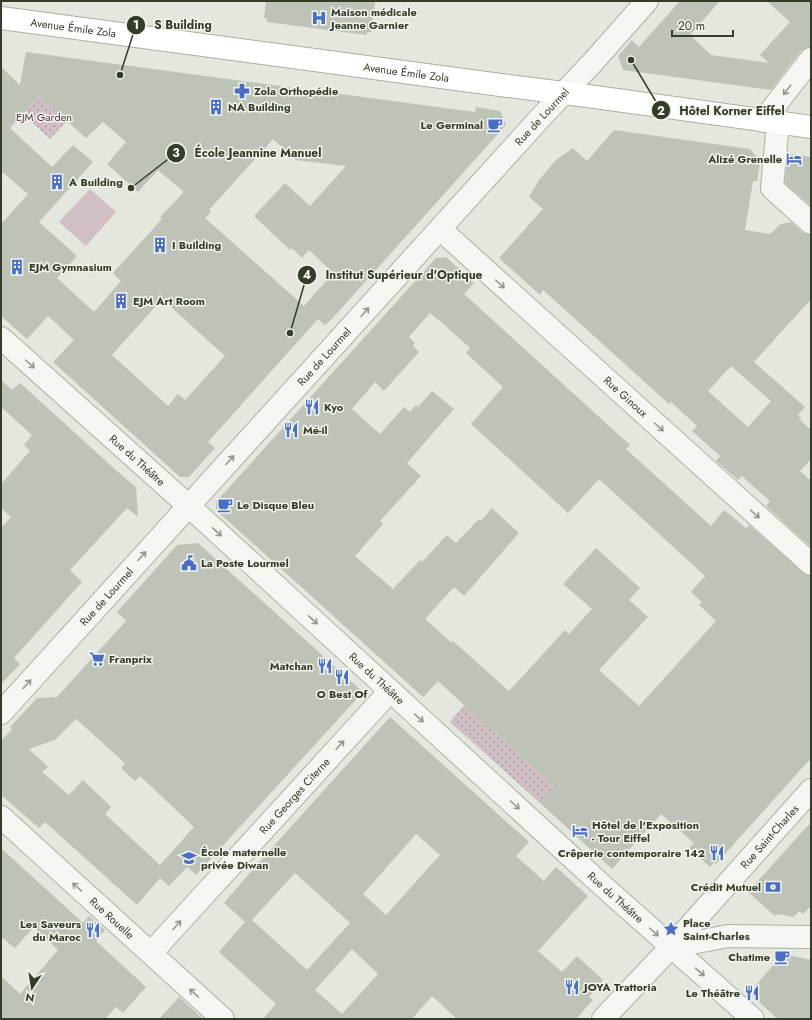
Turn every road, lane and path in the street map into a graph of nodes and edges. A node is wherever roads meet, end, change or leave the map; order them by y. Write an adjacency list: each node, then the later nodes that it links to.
1 (647, 1): 4 (street, Rue de Lourmel)
2 (1, 18): 4 (main road, Avenue Émile Zola)
3 (811, 59): 5 (street, one-way to 5)
4 (564, 93): 5 (main road, Avenue Émile Zola); 8 (street, Rue de Lourmel)
5 (771, 122): 6 (main road, Avenue Émile Zola); 7 (street)
6 (811, 127)
7 (811, 223)
8 (440, 229): 10 (street, Rue de Lourmel, one-way to 8); 11 (street, Rue Ginoux, one-way to 11)
9 (1, 338): 10 (street, Rue du Théâtre, one-way to 10)
10 (188, 506): 12 (street, Rue du Théâtre, one-way to 12); 13 (street, Rue de Lourmel, one-way to 10)
11 (811, 564)
12 (390, 691): 17 (street, Rue du Théâtre, one-way to 17); 18 (street, Rue Georges Citerne, one-way to 12)
13 (1, 713)
14 (811, 790): 17 (street, Rue Saint-Charles)
15 (1, 817): 18 (street, Rue Rouelle, one-way to 15)
16 (811, 937): 17 (street)
17 (671, 947): 19 (street); 21 (street, Rue du Théâtre, one-way to 21)
18 (151, 953): 20 (street, Rue Rouelle, one-way to 18)
19 (609, 1013)
20 (223, 1019)
21 (753, 1019)

